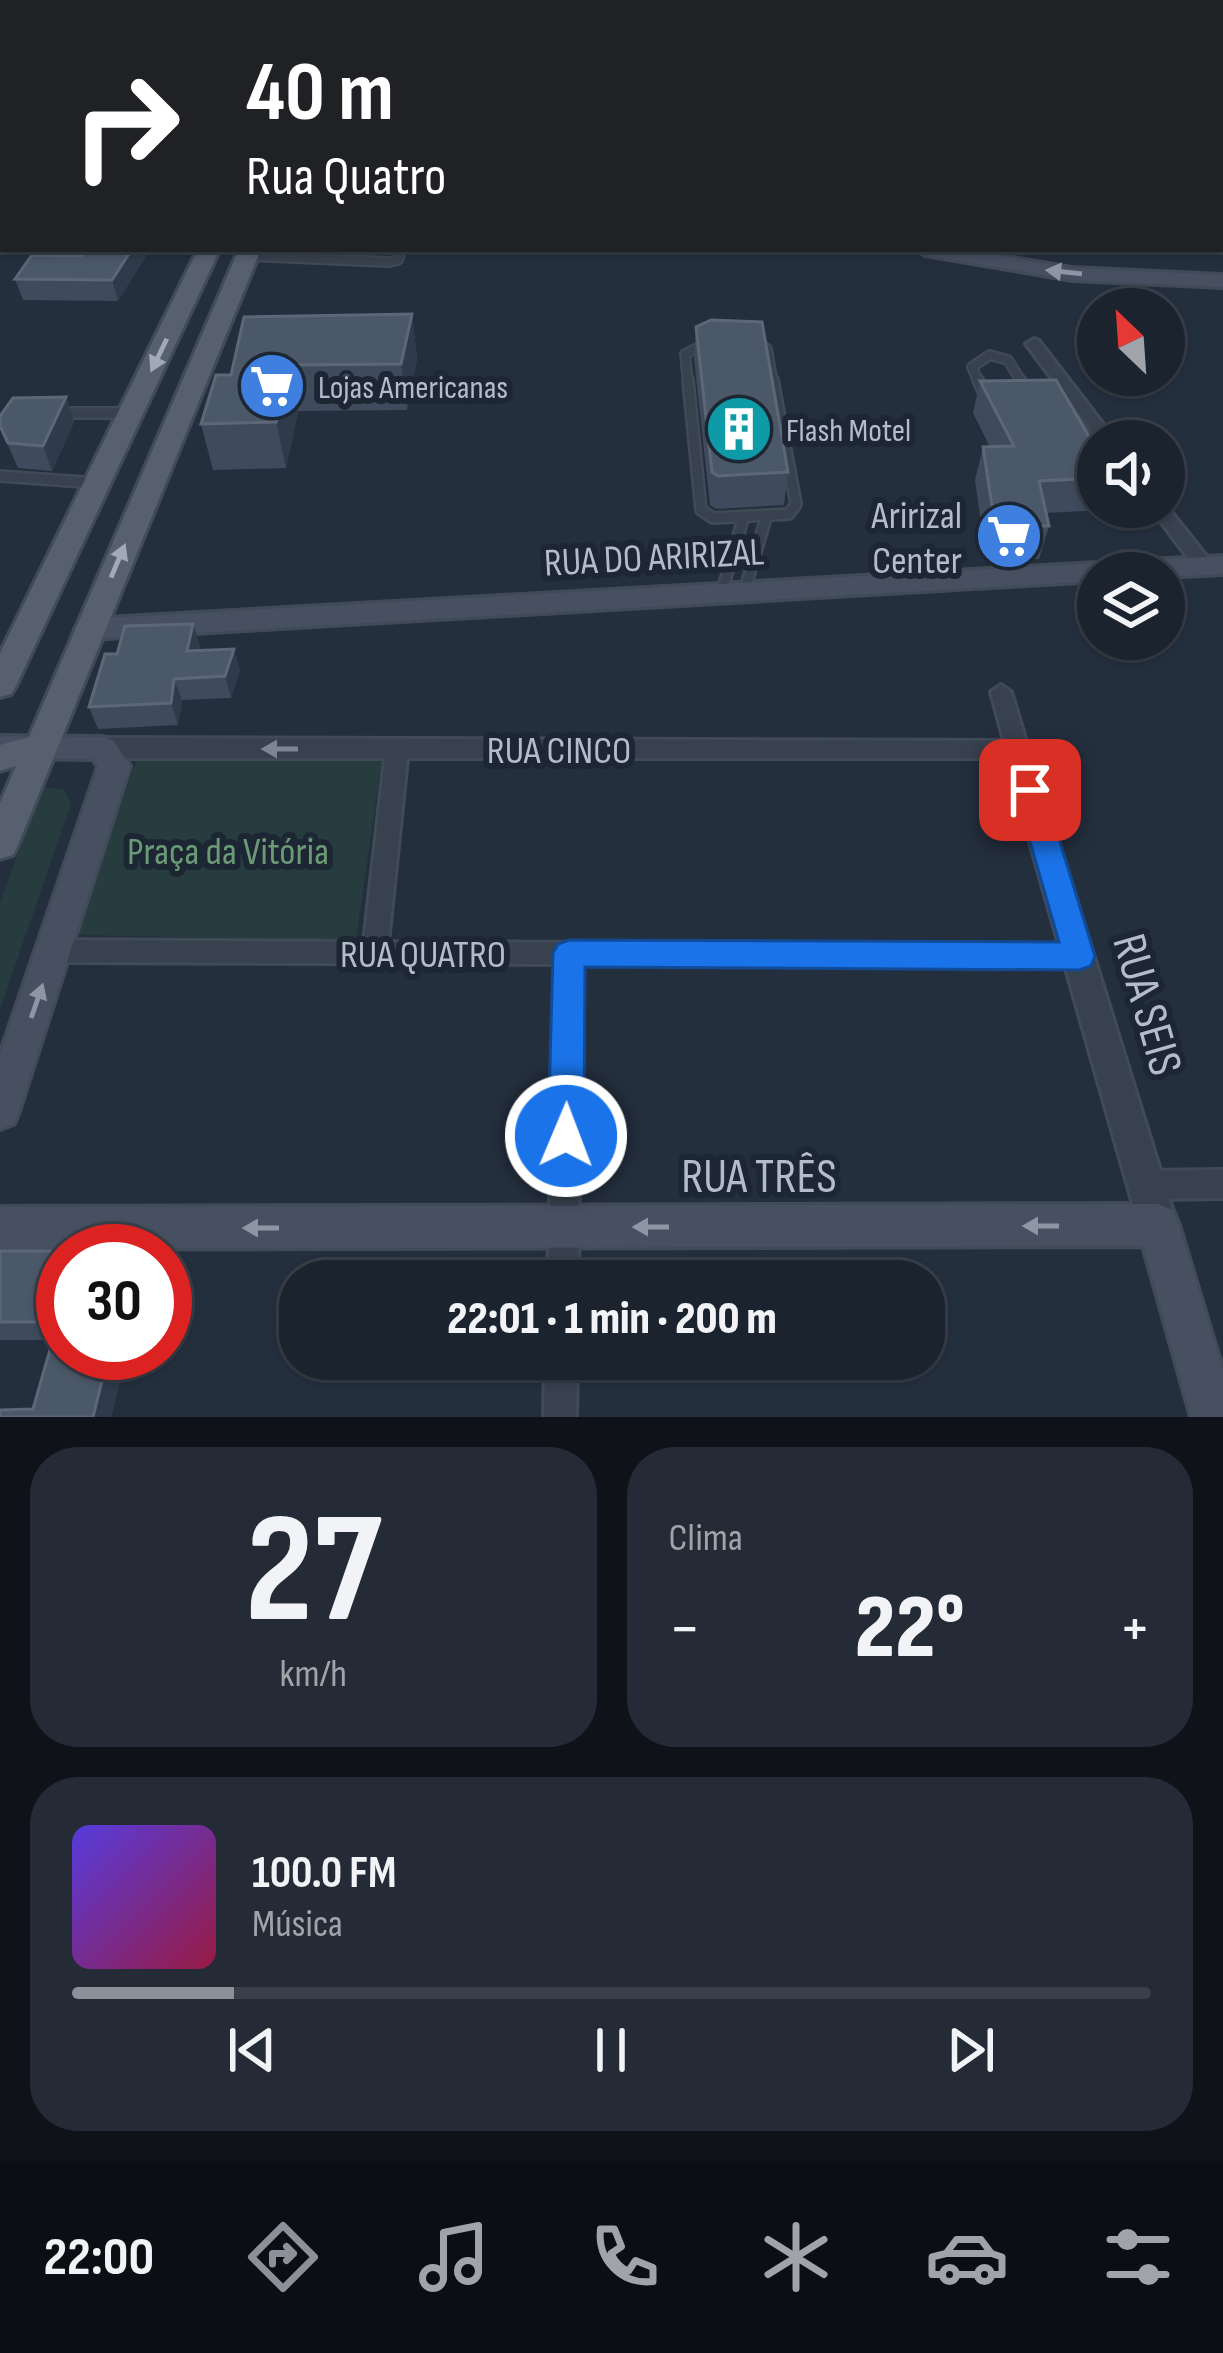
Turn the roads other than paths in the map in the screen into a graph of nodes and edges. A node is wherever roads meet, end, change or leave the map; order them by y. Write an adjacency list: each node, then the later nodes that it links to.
1 (208, 252): 12 (main road, one-way to 12)
2 (248, 252): 3 (lane); 21 (main road, one-way to 2)
3 (401, 252)
4 (978, 254): 5 (main road, one-way to 4)
5 (1223, 281)
6 (1034, 344): 7 (street)
7 (1077, 400): 8 (lane); 13 (street)
8 (1056, 402)
9 (989, 404): 10 (lane)
10 (1036, 404)
11 (42, 413): 12 (lane)
12 (130, 413): 15 (main road)
13 (1092, 420)
14 (0, 476): 15 (lane)
15 (97, 483): 22 (main road)
16 (766, 518): 17 (lane); 17 (lane); 20 (lane)
17 (743, 519): 20 (lane)
18 (1179, 528): 19 (street)
19 (1214, 565): 20 (main road, RUA DO ARIRIZAL)
20 (734, 590): 21 (main road, RUA DO ARIRIZAL)
21 (89, 629): 24 (main road)
22 (0, 686)
23 (1000, 692): 27 (street, RUA SEIS)
24 (39, 746): 25 (main road); 26 (main road); 29 (main road); 30 (main road)
25 (0, 747)
26 (102, 748): 28 (street, RUA CINCO, one-way to 26); 31 (main road)
27 (1017, 748): 28 (street, RUA CINCO); 34 (street, RUA SEIS)
28 (397, 750): 32 (street)
29 (0, 758)
30 (0, 844)
31 (54, 951): 32 (street, RUA QUATRO); 35 (main road, one-way to 31)
32 (375, 952): 33 (street, RUA QUATRO)
33 (569, 953): 34 (street, RUA QUATRO); 38 (street)
34 (1079, 956): 37 (street, RUA SEIS)
35 (0, 1112)
36 (1223, 1184): 37 (street)
37 (1152, 1205): 38 (main road, RUA TRÊS, one-way to 38); 43 (main road, RUA SEIS)
38 (564, 1227): 39 (main road, RUA TRÊS, one-way to 39); 40 (street)
39 (0, 1228)
40 (563, 1260)
41 (561, 1380): 42 (street)
42 (560, 1417)
43 (1214, 1417)

